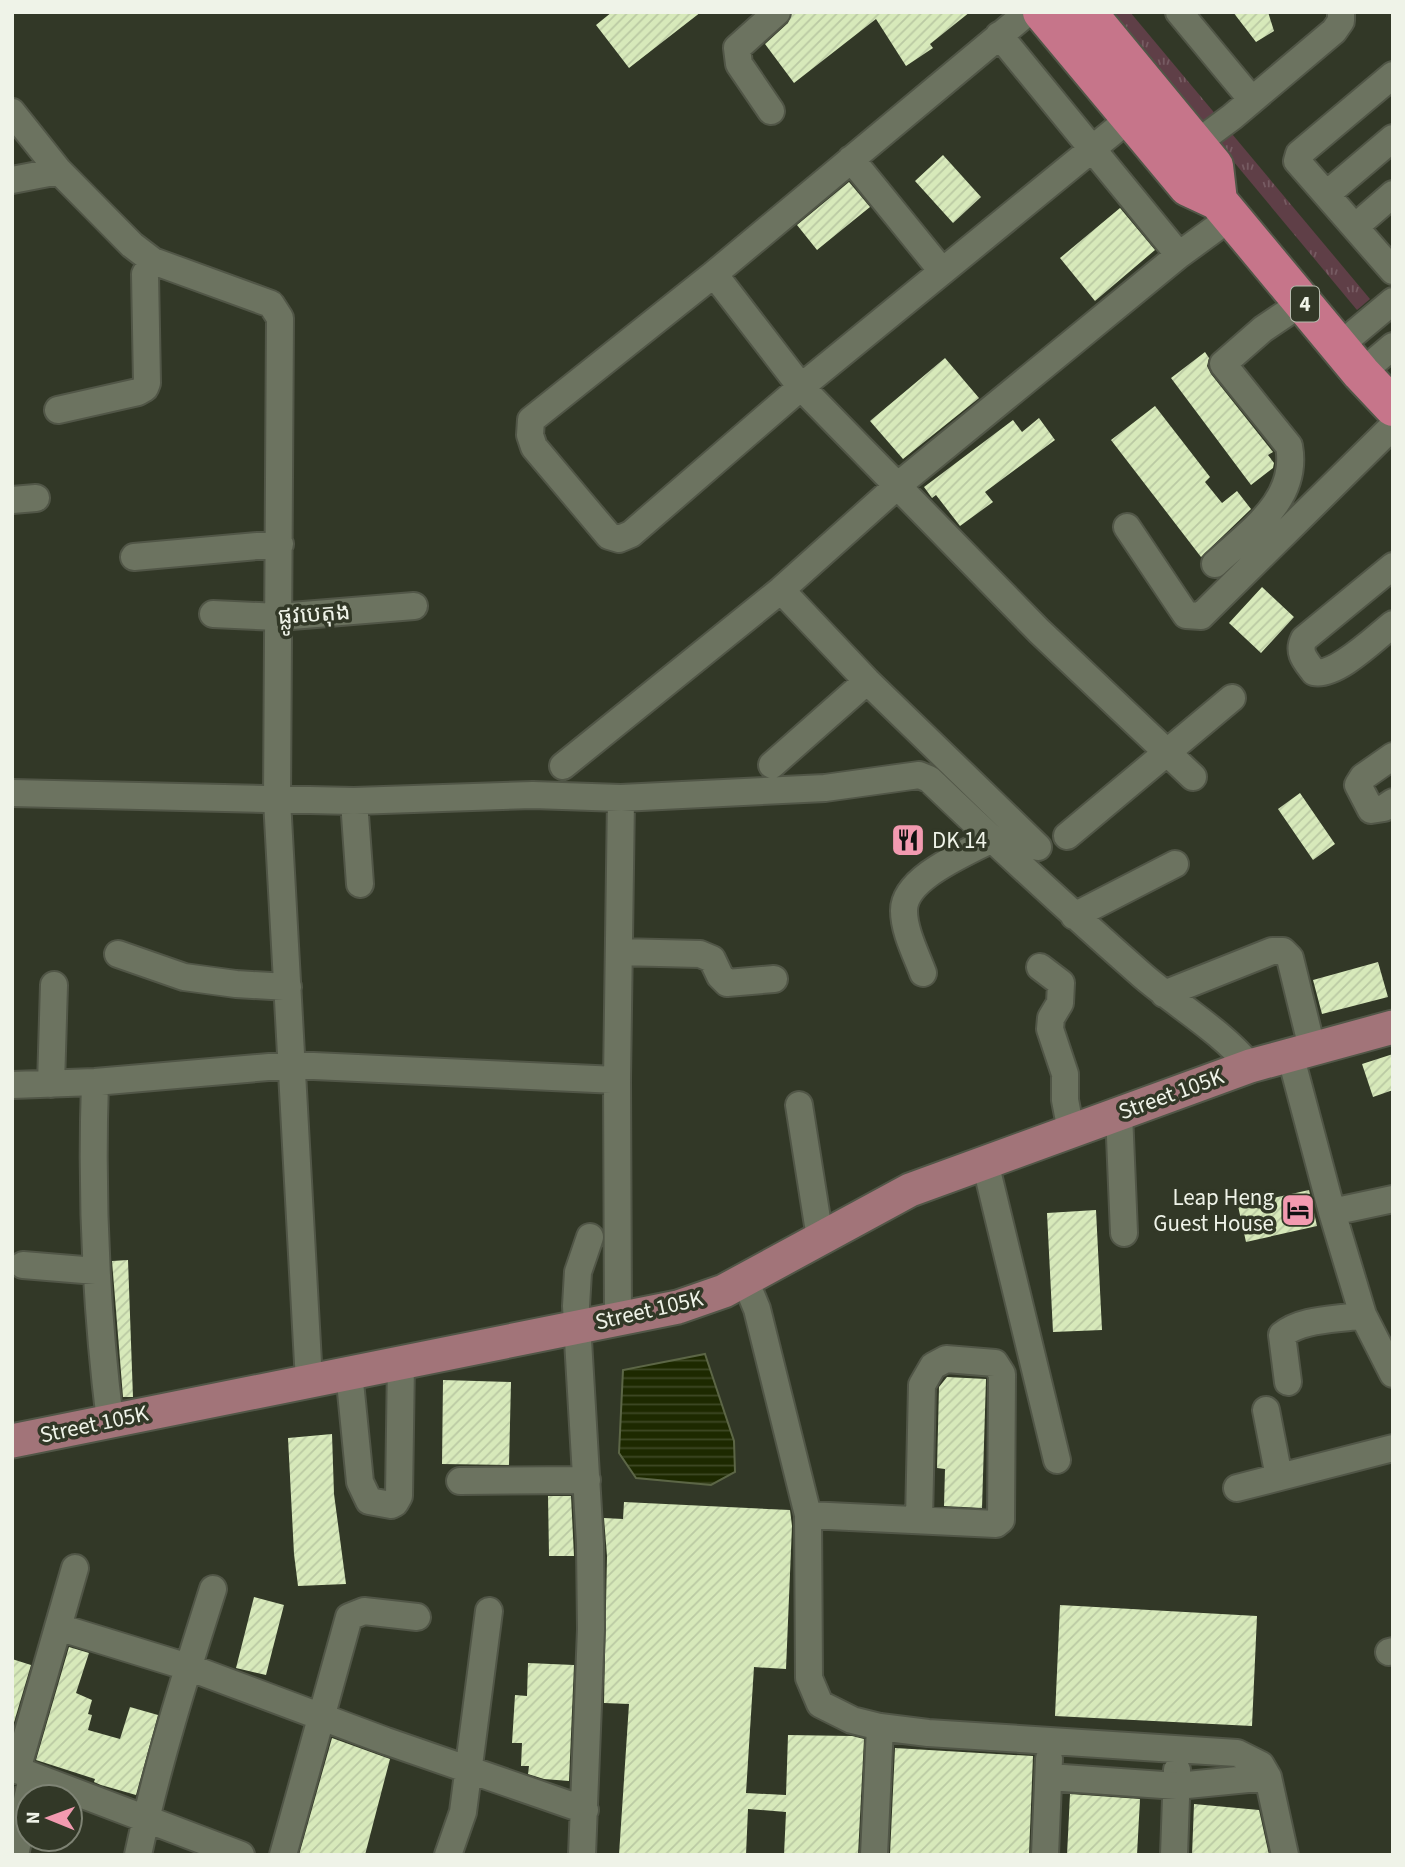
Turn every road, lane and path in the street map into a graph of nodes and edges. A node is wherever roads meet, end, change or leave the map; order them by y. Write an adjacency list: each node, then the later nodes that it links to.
1 (777, 12): 10 (street)
2 (1028, 12): 7 (street)
3 (1042, 12): 12 (highway, 4)
4 (1087, 12): 14 (highway)
5 (1180, 12): 9 (street)
6 (1341, 12): 9 (street)
7 (999, 35): 15 (street); 16 (street)
8 (1393, 75): 19 (street)
9 (1252, 100): 14 (street)
10 (771, 111)
11 (12, 113): 17 (street)
12 (1130, 118): 15 (street); 21 (highway, 4)
13 (1393, 138): 19 (street)
14 (1197, 143): 21 (highway)
15 (1091, 150): 23 (street); 26 (street)
16 (851, 159): 26 (street); 27 (street)
17 (59, 171): 18 (street); 24 (street)
18 (12, 180)
19 (1327, 194): 22 (street)
20 (1393, 194): 22 (street)
21 (1225, 209): 23 (street); 29 (highway, 4)
22 (1355, 227): 25 (street)
23 (1180, 255): 36 (street)
24 (153, 261): 34 (street); 38 (street)
25 (1390, 263)
26 (943, 271): 32 (street)
27 (714, 274): 32 (street); 32 (street)
28 (1393, 301): 31 (street)
29 (1303, 302): 31 (highway, 4); 40 (street)
30 (1393, 346): 31 (street)
31 (1350, 359): 33 (highway, 4)
32 (801, 387): 36 (street)
33 (1393, 407)
34 (58, 410)
35 (1393, 426): 37 (street)
36 (896, 487): 42 (street); 49 (street)
37 (1127, 527)
38 (280, 544): 39 (street); 45 (street)
39 (134, 556)
40 (1215, 564)
41 (1393, 566): 46 (street)
42 (781, 590): 47 (street); 52 (street)
43 (414, 606): 45 (street, ផ្លូវបេតុង)
44 (213, 614): 45 (street, ផ្លូវបេតុង)
45 (279, 617): 56 (street)
46 (1393, 624)
47 (867, 681): 51 (street); 61 (street)
48 (1232, 698): 49 (street)
49 (1166, 752): 53 (street); 59 (street)
50 (1393, 756): 58 (street)
51 (772, 765)
52 (563, 766)
53 (1193, 777)
54 (12, 793): 56 (street)
55 (621, 799): 57 (street); 60 (street); 65 (street)
56 (277, 800): 57 (street); 71 (street)
57 (354, 801): 63 (street)
58 (1393, 802)
59 (1067, 836)
60 (992, 839): 64 (street); 68 (street)
61 (1038, 847)
62 (1175, 864): 64 (street)
63 (360, 884)
64 (1074, 916): 72 (street)
65 (619, 952): 69 (street); 77 (street)
66 (118, 954): 71 (street)
67 (1040, 967): 83 (street)
68 (923, 973)
69 (774, 979)
70 (54, 985): 79 (street)
71 (288, 987): 75 (street)
72 (1164, 994): 74 (street); 76 (street)
73 (1393, 1027): 74 (main road, Street 105K)
74 (1301, 1051): 76 (main road, Street 105K); 86 (street)
75 (292, 1065): 77 (street); 78 (street); 99 (street)
76 (1250, 1066): 82 (main road, Street 105K)
77 (617, 1080): 94 (street)
78 (95, 1083): 79 (street); 91 (street)
79 (51, 1084): 80 (street)
80 (12, 1085)
81 (799, 1105): 89 (street)
82 (1119, 1113): 83 (main road, Street 105K); 87 (street)
83 (1071, 1130): 84 (main road, Street 105K)
84 (985, 1162): 89 (main road, Street 105K); 105 (street)
85 (1393, 1199): 86 (street)
86 (1332, 1212): 93 (street)
87 (1124, 1233)
88 (590, 1237): 95 (street)
89 (820, 1238): 92 (main road, Street 105K)
90 (23, 1265): 91 (street)
91 (96, 1271): 102 (street)
92 (745, 1280): 94 (main road, Street 105K); 110 (street)
93 (1363, 1315): 96 (street); 100 (street)
94 (618, 1318): 95 (main road, Street 105K)
95 (577, 1326): 97 (main road, Street 105K); 107 (street)
96 (1390, 1360)
97 (401, 1362): 98 (main road, Street 105K); 98 (street)
98 (349, 1372): 99 (main road, Street 105K)
99 (309, 1381): 102 (main road, Street 105K)
100 (1288, 1382)
101 (1266, 1410): 106 (street)
102 (110, 1421): 103 (main road, Street 105K)
103 (12, 1441)
104 (1393, 1448): 106 (street)
105 (1057, 1460)
106 (1279, 1477): 109 (street)
107 (587, 1480): 108 (street); 127 (street)
108 (460, 1481)
109 (1237, 1488)
110 (808, 1515): 111 (street); 119 (street)
111 (919, 1520): 111 (street)
112 (75, 1568): 116 (street)
113 (213, 1589): 117 (street)
114 (488, 1611): 122 (street)
115 (417, 1617): 118 (street)
116 (58, 1626): 117 (street); 123 (street)
117 (188, 1667): 118 (street); 128 (street)
118 (322, 1717): 122 (street); 132 (street)
119 (880, 1727): 120 (street); 135 (street)
120 (1050, 1740): 121 (street); 124 (street)
121 (1179, 1748): 125 (street); 126 (street)
122 (469, 1771): 127 (street); 133 (street)
123 (20, 1772): 128 (street); 129 (street)
124 (1049, 1777): 126 (street); 136 (street)
125 (1268, 1777): 126 (street); 138 (street)
126 (1177, 1786): 137 (street)
127 (584, 1810): 134 (street)
128 (145, 1819): 130 (street); 131 (street)
129 (15, 1855)
130 (138, 1855)
131 (241, 1855)
132 (283, 1855)
133 (448, 1855)
134 (582, 1855)
135 (874, 1855)
136 (1045, 1855)
137 (1174, 1855)
138 (1285, 1855)

